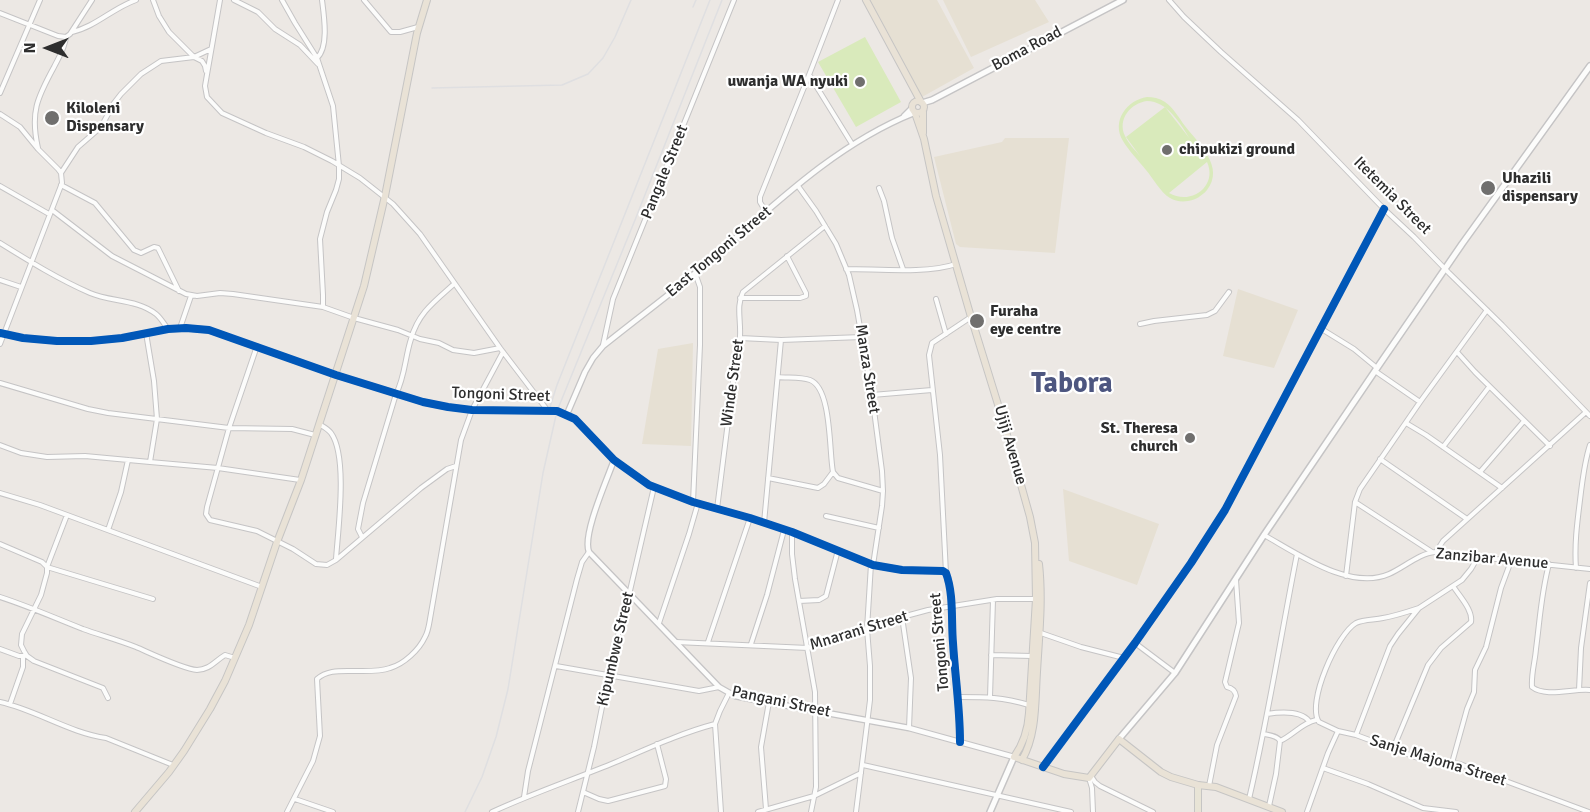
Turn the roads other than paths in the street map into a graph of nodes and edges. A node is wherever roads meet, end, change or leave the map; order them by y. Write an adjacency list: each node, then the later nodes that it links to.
1 (40, 0): 17 (street)
2 (92, 0): 19 (street)
3 (136, 0): 19 (street)
4 (153, 0): 22 (street)
5 (220, 0): 21 (street)
6 (234, 0): 24 (street)
7 (282, 0): 23 (street)
8 (322, 0): 23 (street)
9 (364, 0): 18 (street)
10 (427, 0): 18 (highway)
11 (734, 0): 77 (street, Pangale Street)
12 (838, 0): 26 (street)
13 (866, 0): 29 (highway)
14 (1123, 0): 29 (main road, Boma Road)
15 (1169, 0): 40 (street, Itetemia Street)
16 (0, 13): 17 (street)
17 (30, 24): 20 (street); 28 (street)
18 (418, 26): 39 (highway)
19 (71, 32): 20 (street)
20 (66, 37): 32 (street)
21 (212, 49): 22 (street); 27 (street)
22 (194, 57): 27 (street); 34 (street)
23 (317, 58): 24 (street)
24 (318, 64): 33 (street)
25 (1590, 66): 50 (main road)
26 (809, 75): 31 (street); 42 (street)
27 (207, 78): 33 (street)
28 (0, 93)
29 (918, 108): 31 (street, East Tongoni Street); 47 (highway, Ujiji Avenue)
30 (0, 114): 32 (street)
31 (852, 144): 37 (street, East Tongoni Street)
32 (38, 149): 34 (street)
33 (339, 166): 39 (street); 60 (street)
34 (61, 173): 35 (street)
35 (61, 185): 41 (street); 55 (street)
36 (0, 186): 41 (street)
37 (798, 186): 42 (street, East Tongoni Street); 43 (street, Manza Street)
38 (879, 188): 49 (street)
39 (385, 196): 53 (street); 63 (highway)
40 (1384, 209): 50 (street, Itetemia Street); 66 (street)
41 (50, 212): 46 (street); 55 (street)
42 (766, 212): 51 (street, East Tongoni Street)
43 (825, 226): 45 (street); 48 (street, Manza Street)
44 (0, 243): 46 (street)
45 (787, 256): 58 (street); 58 (street)
46 (32, 263): 54 (street); 67 (street)
47 (957, 264): 49 (street); 62 (highway, Ujiji Avenue)
48 (846, 269): 49 (street); 72 (street, Manza Street)
49 (903, 269)
50 (1445, 269): 61 (street, Itetemia Street); 80 (main road)
51 (695, 273): 77 (street, East Tongoni Street); 117 (street)
52 (0, 280): 54 (street)
53 (454, 284): 71 (street); 78 (street)
54 (21, 287): 68 (street)
55 (180, 291): 57 (street)
56 (1229, 292): 64 (street)
57 (191, 296): 60 (street); 65 (street)
58 (740, 298): 73 (street, Winde Street)
59 (936, 299): 70 (street)
60 (322, 307): 63 (street)
61 (1487, 310): 79 (street); 92 (street, Itetemia Street)
62 (971, 317): 70 (street); 154 (highway, Ujiji Avenue)
63 (354, 318): 71 (street); 81 (highway)
64 (1140, 324)
65 (180, 328): 67 (street, Tongoni Street); 76 (street, Tongoni Street)
66 (1320, 328): 80 (street); 166 (street)
67 (168, 329): 69 (street, Tongoni Street)
68 (2, 333): 69 (street, Tongoni Street); 75 (street)
69 (146, 333): 93 (street)
70 (946, 334): 85 (street)
71 (412, 336): 78 (street); 86 (street)
72 (862, 337): 74 (street); 87 (street, Manza Street)
73 (740, 338): 74 (street); 119 (street, Winde Street)
74 (780, 340): 82 (street)
75 (0, 344)
76 (257, 346): 81 (street, Tongoni Street); 97 (street)
77 (603, 346): 91 (street, East Tongoni Street)
78 (502, 350): 89 (street); 90 (street)
79 (1457, 352): 84 (street); 88 (street)
80 (1376, 369): 88 (street); 129 (main road)
81 (336, 375): 86 (street, Tongoni Street); 96 (highway)
82 (778, 377): 109 (street); 111 (street)
83 (0, 383): 93 (street)
84 (1490, 387): 94 (street); 102 (street)
85 (933, 390): 87 (street); 145 (street)
86 (396, 394): 89 (street, Tongoni Street); 130 (street)
87 (872, 395): 115 (street, Manza Street)
88 (1420, 402): 95 (street)
89 (472, 410): 90 (street, Tongoni Street); 107 (street)
90 (548, 411): 91 (street, Tongoni Street)
91 (567, 414): 105 (street, Tongoni Street)
92 (1588, 414): 101 (street)
93 (157, 418): 97 (street); 106 (street)
94 (1524, 421): 101 (street); 110 (street)
95 (1406, 423): 102 (street); 103 (street)
96 (319, 424): 98 (highway); 138 (street)
97 (229, 428): 98 (street); 108 (street)
98 (315, 435): 112 (highway)
99 (0, 445): 104 (street)
100 (1590, 445): 143 (street)
101 (1550, 446): 114 (street)
102 (1443, 447): 110 (street)
103 (1380, 459): 118 (street); 123 (street)
104 (128, 460): 106 (street); 126 (street)
105 (614, 460): 113 (street, Tongoni Street); 134 (street)
106 (150, 462): 108 (street)
107 (456, 466): 130 (street); 225 (street)
108 (218, 468): 112 (street); 131 (street)
109 (833, 472): 111 (street); 115 (street)
110 (1479, 472): 114 (street)
111 (768, 478): 124 (street)
112 (301, 480): 131 (highway)
113 (654, 487): 117 (street, Tongoni Street); 151 (street, Kipumbwe Street)
114 (1502, 488): 123 (street)
115 (883, 490): 125 (street, Manza Street)
116 (0, 493): 120 (street)
117 (695, 502): 119 (street, Tongoni Street); 161 (street)
118 (1356, 502): 135 (street); 146 (street)
119 (717, 509): 122 (street, Tongoni Street)
120 (67, 515): 126 (street); 142 (street)
121 (826, 516): 125 (street)
122 (750, 518): 124 (street, Tongoni Street); 165 (street)
123 (1467, 519): 135 (street)
124 (764, 523): 127 (street, Tongoni Street)
125 (879, 528): 141 (street, Manza Street)
126 (108, 530): 150 (street)
127 (784, 530): 128 (street, Tongoni Street); 167 (street)
128 (792, 532): 133 (street, Tongoni Street); 156 (street)
129 (1264, 535): 136 (street, Zanzibar Avenue); 147 (main road)
130 (362, 537): 138 (street)
131 (277, 542): 138 (street); 150 (highway)
132 (0, 544): 142 (street)
133 (838, 550): 141 (street, Tongoni Street); 156 (street)
134 (589, 552): 151 (street, Pangani Street); 175 (street)
135 (1434, 552): 137 (street, Zanzibar Avenue); 146 (street, Zanzibar Avenue)
136 (1297, 554): 146 (street, Zanzibar Avenue); 190 (street)
137 (1478, 557): 139 (street, Zanzibar Avenue); 149 (street)
138 (336, 560)
139 (1512, 561): 140 (street, Zanzibar Avenue); 208 (street)
140 (1549, 564): 143 (street, Zanzibar Avenue); 179 (street)
141 (872, 565): 145 (street, Tongoni Street); 162 (street, Manza Street)
142 (47, 567): 153 (street); 158 (street)
143 (1576, 567): 144 (street, Zanzibar Avenue)
144 (1590, 569)
145 (946, 573): 157 (street, Tongoni Street)
146 (1346, 576)
147 (1236, 580): 176 (main road); 219 (street)
148 (1590, 583): 179 (street)
149 (1453, 586): 159 (street); 203 (street)
150 (262, 587): 173 (highway)
151 (629, 595): 161 (street, Pangani Street); 177 (street, Kipumbwe Street)
152 (0, 597): 158 (street)
153 (153, 599)
154 (1038, 599): 155 (street, Mnarani Street); 163 (highway, Ujiji Avenue)
155 (993, 600): 157 (street, Mnarani Street); 170 (street)
156 (799, 601): 168 (street)
157 (951, 606): 160 (street, Mnarani Street); 182 (street, Tongoni Street)
158 (35, 608): 171 (street); 173 (street)
159 (1419, 608): 191 (street); 198 (street)
160 (902, 617): 162 (street, Mnarani Street); 195 (street)
161 (659, 623): 164 (street, Pangani Street)
162 (867, 629): 168 (street, Mnarani Street); 192 (street, Manza Street)
163 (1037, 631): 172 (highway, Ujiji Avenue); 174 (street); 204 (highway)
164 (676, 642): 165 (street, Mnarani Street); 178 (street, Pangani Street)
165 (708, 642): 167 (street, Mnarani Street)
166 (1135, 643): 174 (street); 176 (street)
167 (751, 644): 168 (street, Mnarani Street)
168 (808, 648): 189 (street)
169 (0, 649): 171 (street)
170 (991, 655): 172 (street); 183 (street)
171 (25, 656): 184 (street); 187 (street)
172 (1032, 656): 188 (highway, Ujiji Avenue)
173 (236, 658): 210 (highway)
174 (1124, 658): 211 (street)
175 (556, 666): 177 (street); 217 (street)
176 (1175, 673): 199 (main road)
177 (608, 675): 178 (street); 214 (street, Kipumbwe Street)
178 (718, 687): 181 (street, Pangani Street)
179 (1579, 690): 180 (street)
180 (1590, 690)
181 (729, 693): 186 (street, Pangani Street); 194 (street)
182 (958, 697): 183 (street); 200 (street, Tongoni Street)
183 (990, 697): 188 (street)
184 (108, 698)
185 (0, 702): 187 (street)
186 (769, 702): 189 (street, Pangani Street); 228 (street)
187 (10, 704): 210 (street)
188 (1030, 705): 205 (highway, Ujiji Avenue)
189 (815, 710): 192 (street, Pangani Street); 223 (street)
190 (1267, 714): 193 (street); 197 (street)
191 (1316, 720): 193 (street); 196 (street, Sanje Majoma Street)
192 (868, 721): 195 (street, Pangani Street); 209 (street, Manza Street)
193 (1309, 721): 201 (street)
194 (716, 724): 202 (street); 235 (street)
195 (909, 728): 200 (street, Pangani Street)
196 (1338, 731): 198 (street, Sanje Majoma Street); 212 (street)
197 (1264, 734): 201 (street); 226 (street)
198 (1356, 735): 203 (street, Sanje Majoma Street)
199 (1119, 739): 216 (highway); 218 (highway)
200 (960, 741): 205 (street, Pangani Street)
201 (1280, 741): 227 (street)
202 (657, 744): 214 (street); 220 (street)
203 (1393, 748): 208 (street, Sanje Majoma Street)
204 (1028, 749): 206 (highway); 207 (highway)
205 (1014, 757): 206 (highway); 213 (main road)
206 (1022, 760): 207 (highway); 213 (main road)
207 (1032, 763): 211 (highway)
208 (1452, 763): 229 (street, Sanje Majoma Street)
209 (863, 765): 215 (street, Manza Street); 222 (street)
210 (174, 766): 230 (highway)
211 (1043, 767): 216 (highway)
212 (1323, 768): 245 (street); 246 (street)
213 (1009, 771): 222 (main road)
214 (588, 773): 220 (street, Kipumbwe Street); 221 (street)
215 (861, 773): 223 (street); 238 (street, Manza Street)
216 (1090, 777): 241 (street); 242 (street)
217 (525, 783): 221 (street); 224 (street)
218 (1198, 785): 219 (highway); 243 (main road)
219 (1209, 786): 226 (highway)
220 (583, 792): 234 (street, Kipumbwe Street)
221 (534, 793): 224 (street)
222 (997, 795): 239 (main road); 240 (street)
223 (814, 796): 228 (street); 237 (street)
224 (524, 797): 233 (street)
225 (294, 799): 231 (street); 232 (street)
226 (1249, 799): 227 (highway)
227 (1268, 807): 244 (highway)
228 (766, 809): 236 (street)
229 (1589, 811)
230 (135, 812)
231 (287, 812)
232 (333, 812)
233 (492, 812)
234 (578, 812)
235 (721, 812)
236 (758, 812)
237 (811, 812)
238 (856, 812)
239 (990, 812)
240 (1071, 812)
241 (1093, 812)
242 (1153, 812)
243 (1198, 812)
244 (1282, 812)
245 (1307, 812)
246 (1456, 812)

